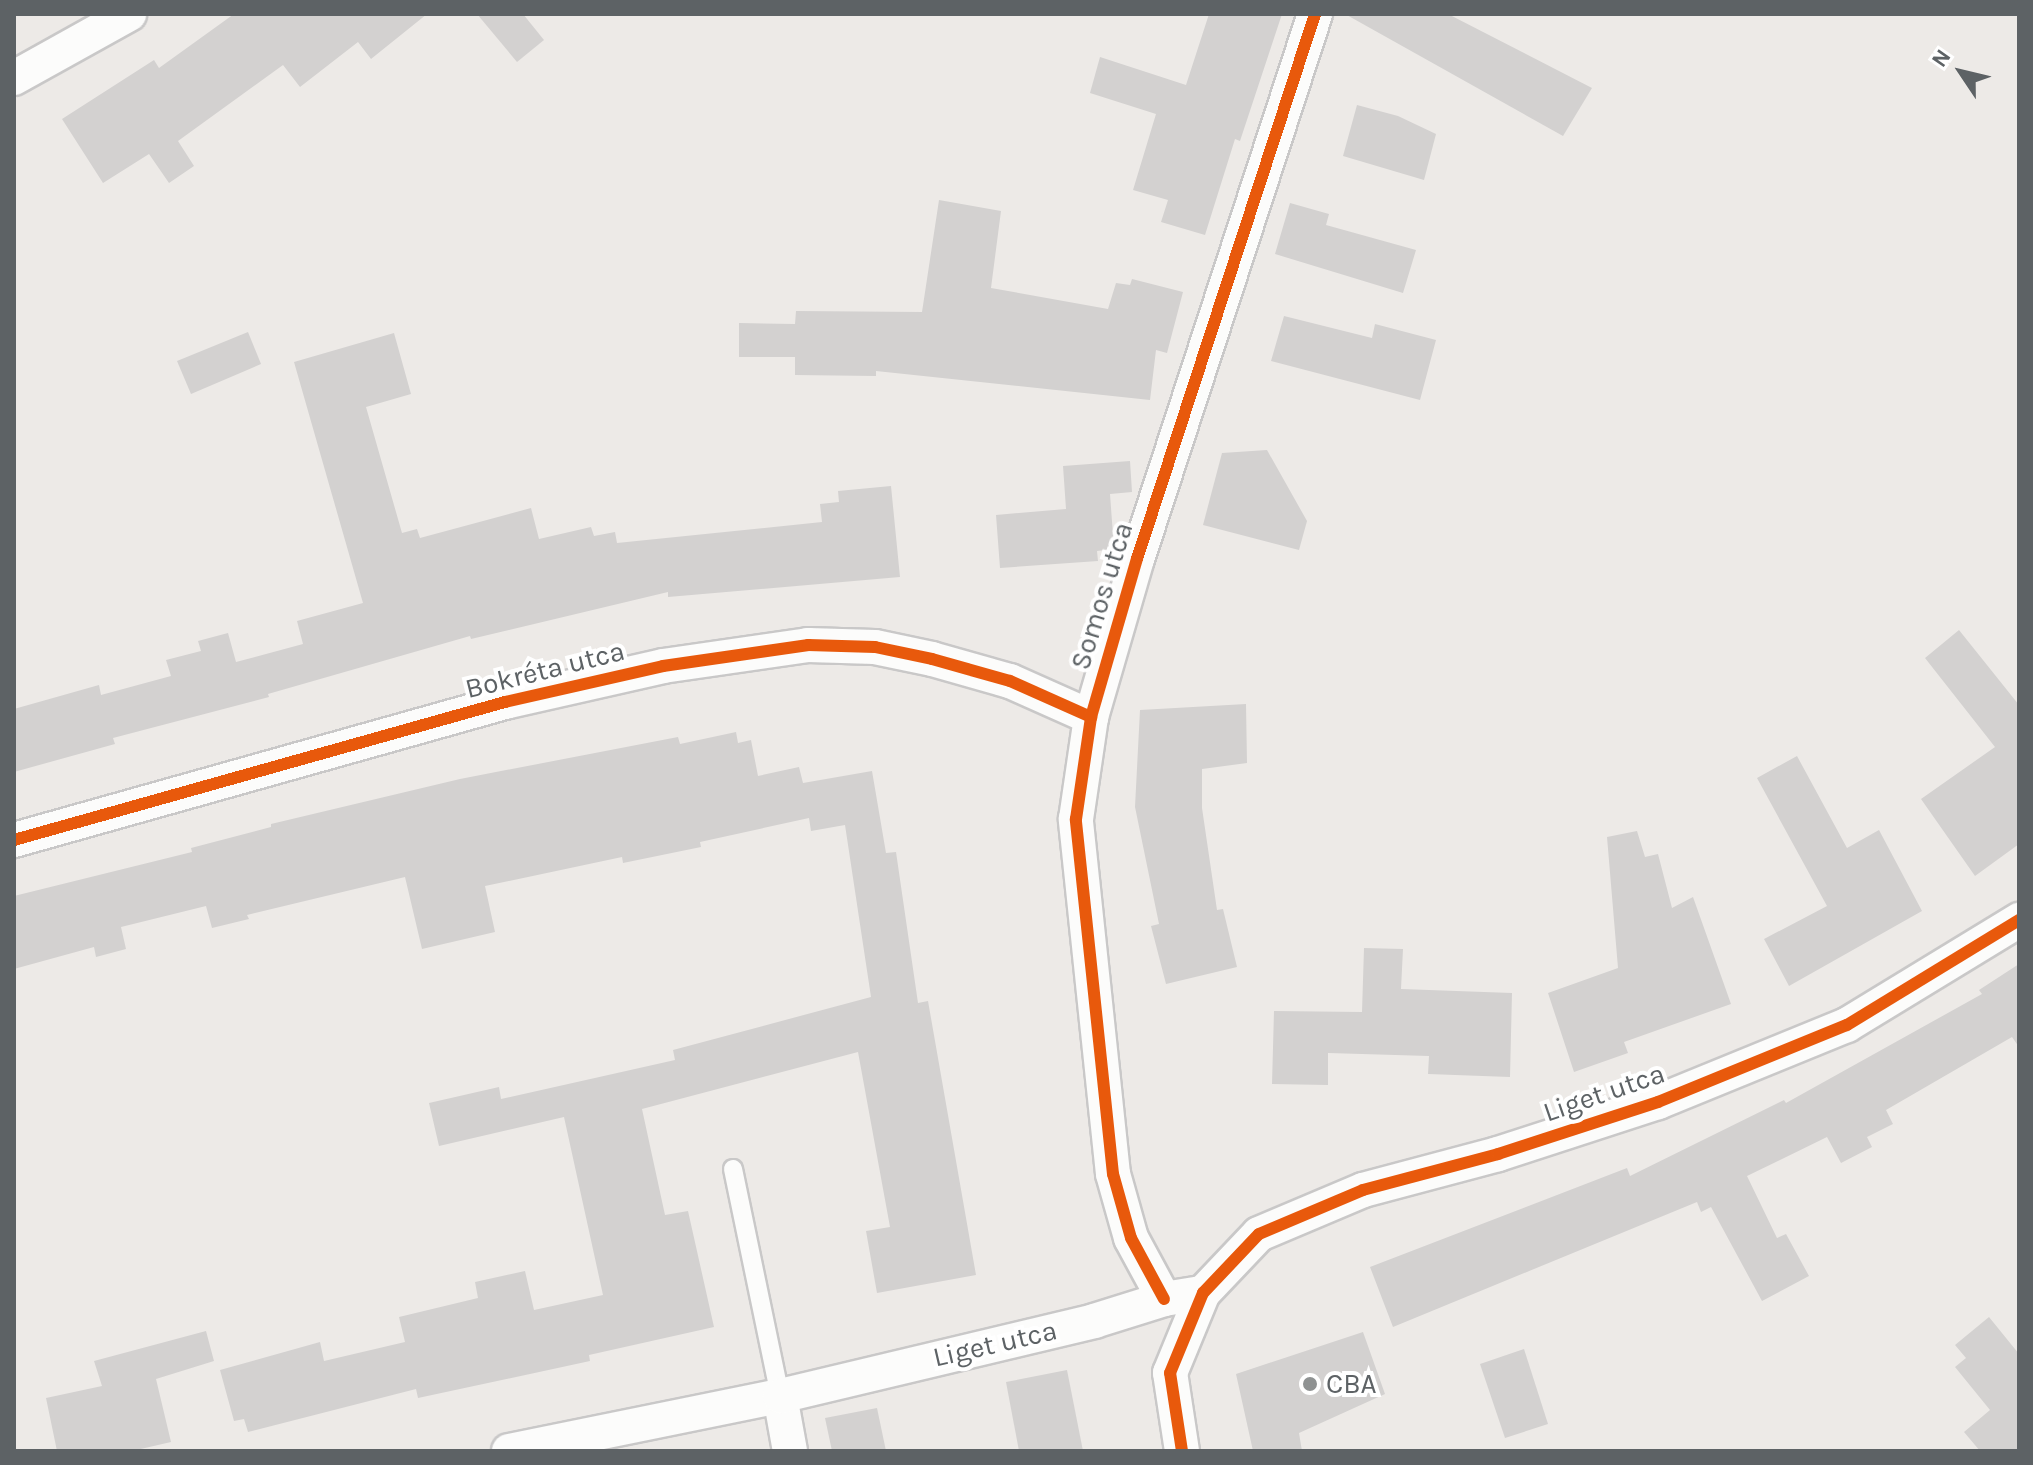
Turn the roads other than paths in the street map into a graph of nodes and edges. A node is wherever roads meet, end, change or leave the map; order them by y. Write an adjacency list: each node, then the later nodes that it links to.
1 (129, 14): 3 (street)
2 (1315, 14): 4 (street, Somos utca)
3 (14, 78)
4 (1091, 717): 5 (street, Bokréta utca); 9 (street, Somos utca)
5 (14, 840)
6 (2019, 920): 8 (street, Liget utca)
7 (733, 1169): 10 (lane)
8 (1203, 1293): 9 (street, Liget utca); 13 (street)
9 (1164, 1299): 10 (street, Liget utca)
10 (780, 1396): 11 (street, Liget utca); 12 (street)
11 (509, 1451)
12 (790, 1451)
13 (1182, 1451)

